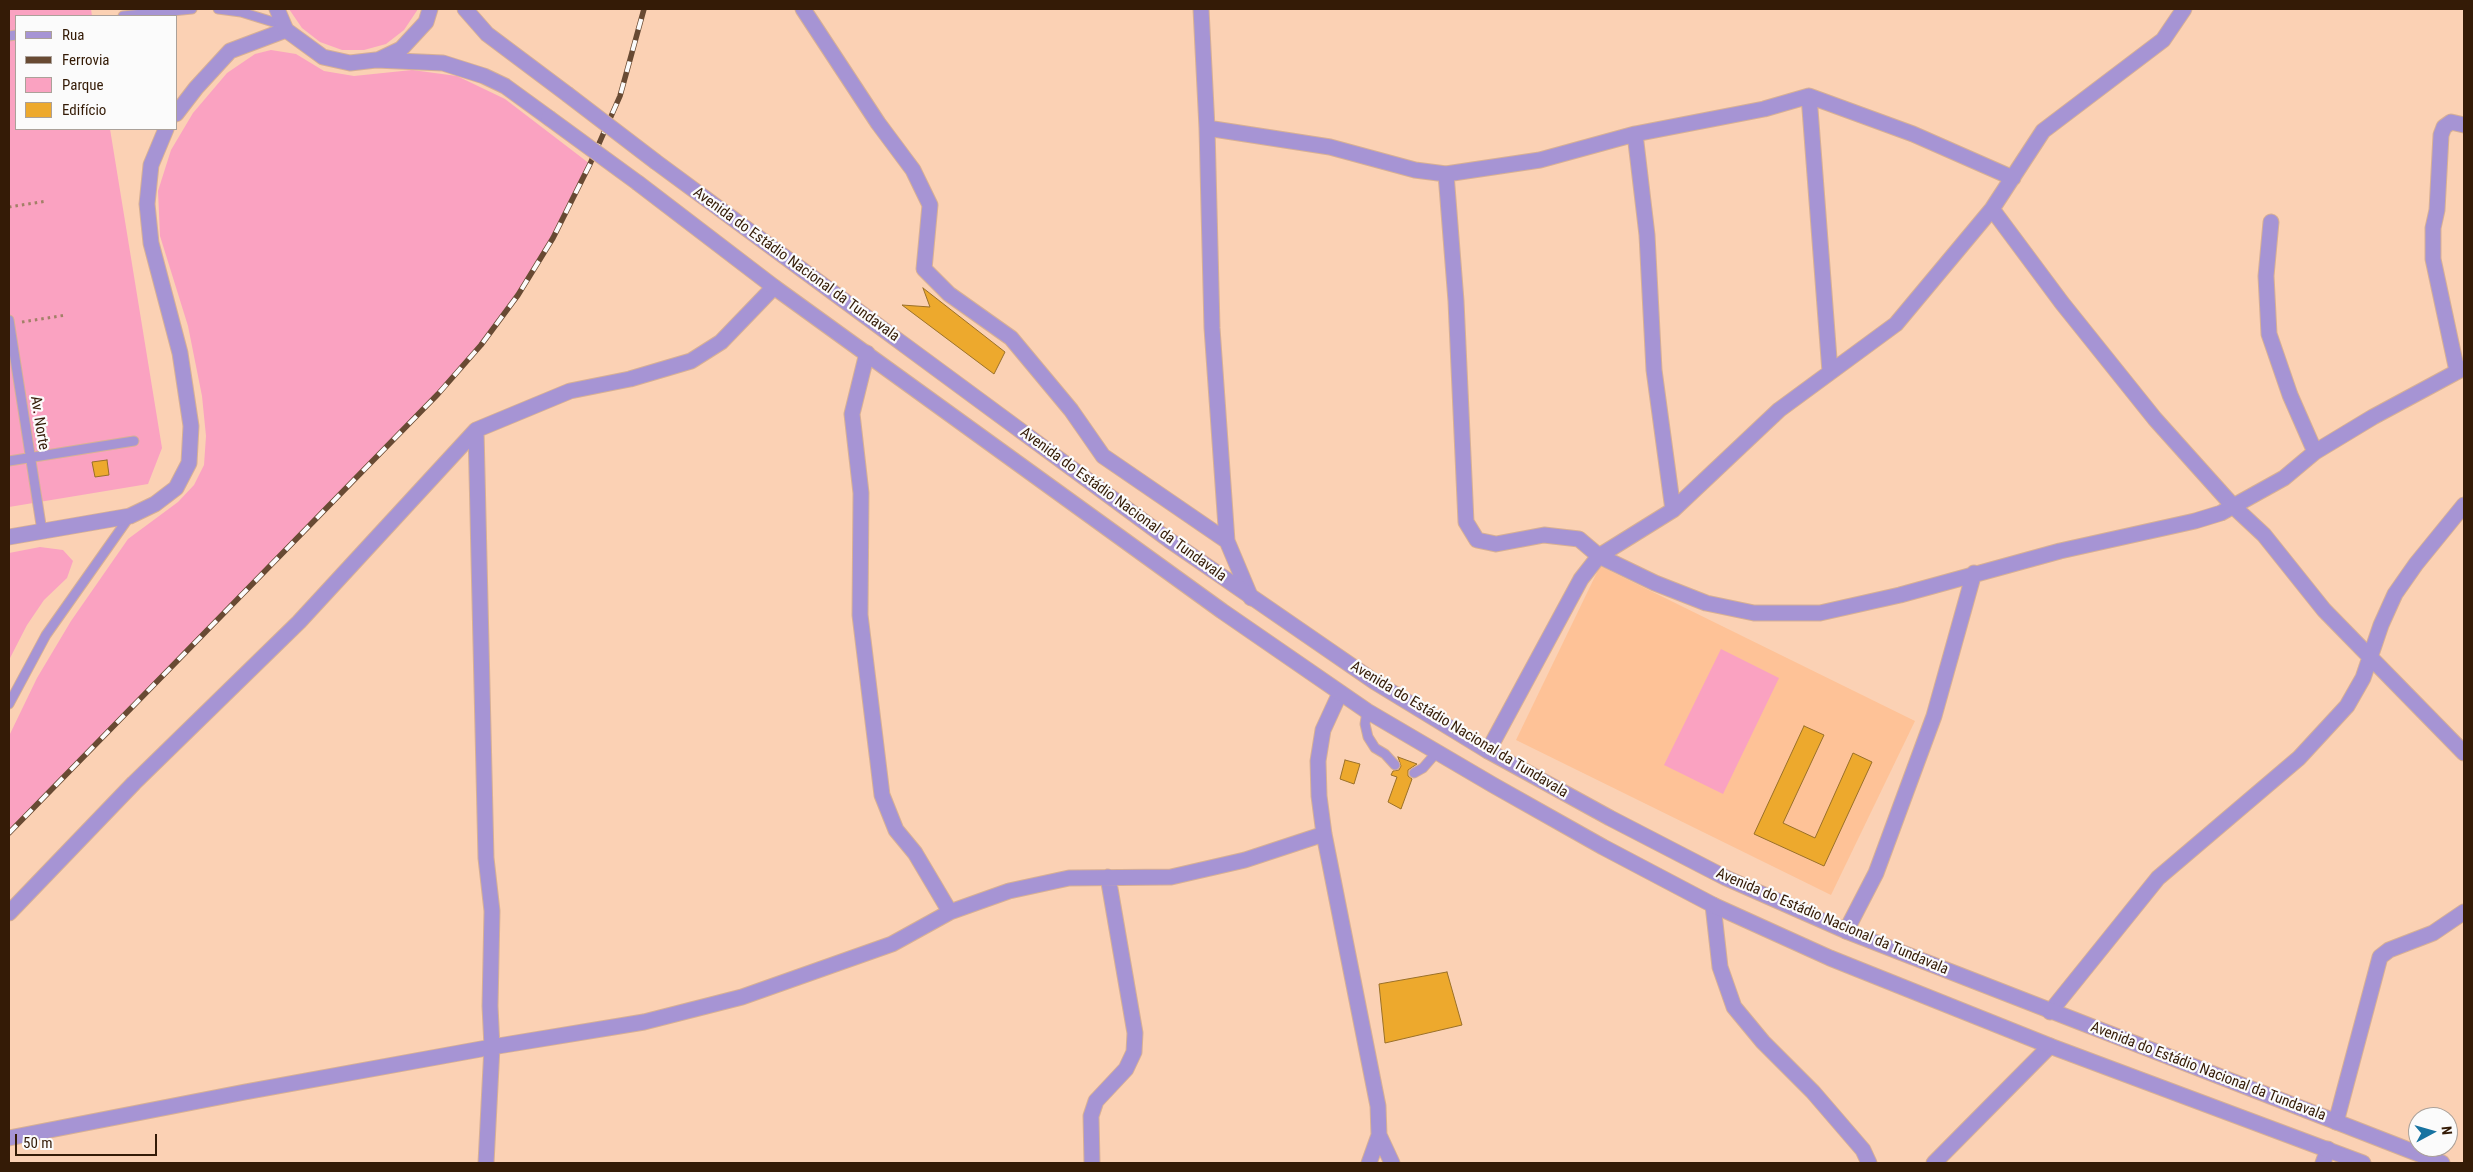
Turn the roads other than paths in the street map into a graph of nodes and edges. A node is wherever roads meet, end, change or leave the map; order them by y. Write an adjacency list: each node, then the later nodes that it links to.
1 (192, 9): 9 (lane)
2 (218, 9): 10 (lane)
3 (277, 9): 10 (street)
4 (430, 9): 11 (street)
5 (465, 9): 41 (street, Avenida do Estádio Nacional da Tundavala, bridge)
6 (803, 9): 38 (street)
7 (1201, 9): 15 (street)
8 (2184, 9): 19 (street)
9 (133, 15)
10 (284, 27): 11 (street); 13 (street)
11 (376, 60): 22 (street, Avenida do Estádio Nacional da Tundavala, bridge)
12 (1809, 96): 17 (street); 19 (street); 26 (street)
13 (178, 111)
14 (2464, 125): 25 (street)
15 (1207, 128): 18 (street); 38 (street)
16 (166, 130): 35 (street)
17 (1635, 134): 18 (street); 34 (street)
18 (1446, 174): 39 (street)
19 (2013, 178): 20 (street)
20 (1992, 209): 26 (street); 33 (street)
21 (2272, 222): 29 (street)
22 (774, 287): 24 (street, Avenida do Estádio Nacional da Tundavala); 27 (street)
23 (9, 322): 30 (lane, Av. Norte)
24 (867, 353): 43 (street, Avenida do Estádio Nacional da Tundavala); 54 (street)
25 (2461, 369): 29 (street)
26 (1830, 372): 34 (street)
27 (476, 430): 56 (street); 60 (street)
28 (134, 441): 30 (lane)
29 (2315, 452): 33 (street)
30 (30, 457): 31 (lane); 36 (lane, Av. Norte)
31 (9, 461)
32 (2464, 505): 42 (street)
33 (2234, 507): 40 (street); 42 (street)
34 (1673, 510): 39 (street)
35 (130, 516): 36 (street); 44 (lane)
36 (42, 531): 37 (street)
37 (9, 537)
38 (1227, 541): 41 (street)
39 (1599, 556): 40 (street); 46 (street)
40 (1974, 573): 57 (street)
41 (1251, 598): 46 (street, Avenida do Estádio Nacional da Tundavala)
42 (2370, 658): 48 (street); 58 (street)
43 (1340, 693): 45 (street, Avenida do Estádio Nacional da Tundavala); 51 (street)
44 (9, 704)
45 (1367, 711): 47 (street, Avenida do Estádio Nacional da Tundavala); 49 (lane)
46 (1488, 751): 57 (street, Avenida do Estádio Nacional da Tundavala)
47 (1437, 752): 50 (lane); 53 (street, Avenida do Estádio Nacional da Tundavala)
48 (2464, 753)
49 (1395, 765)
50 (1414, 773)
51 (1324, 834): 52 (street); 62 (street)
52 (1108, 877): 54 (street); 67 (street)
53 (1713, 905): 59 (street, Avenida do Estádio Nacional da Tundavala); 70 (street)
54 (950, 912): 60 (street)
55 (2464, 912): 61 (street)
56 (9, 913)
57 (1846, 931): 58 (street, Avenida do Estádio Nacional da Tundavala)
58 (2050, 1012): 61 (street, Avenida do Estádio Nacional da Tundavala)
59 (2050, 1046): 64 (street, Avenida do Estádio Nacional da Tundavala); 71 (street)
60 (492, 1047): 63 (street); 66 (street)
61 (2336, 1122): 73 (street, Avenida do Estádio Nacional da Tundavala)
62 (1378, 1136): 68 (street); 69 (street)
63 (9, 1138)
64 (2325, 1156): 65 (street, Avenida do Estádio Nacional da Tundavala)
65 (2347, 1160): 72 (street, Avenida do Estádio Nacional da Tundavala)
66 (486, 1163)
67 (1092, 1163)
68 (1370, 1163)
69 (1392, 1163)
70 (1869, 1163)
71 (1934, 1163)
72 (2363, 1163)
73 (2442, 1163)

